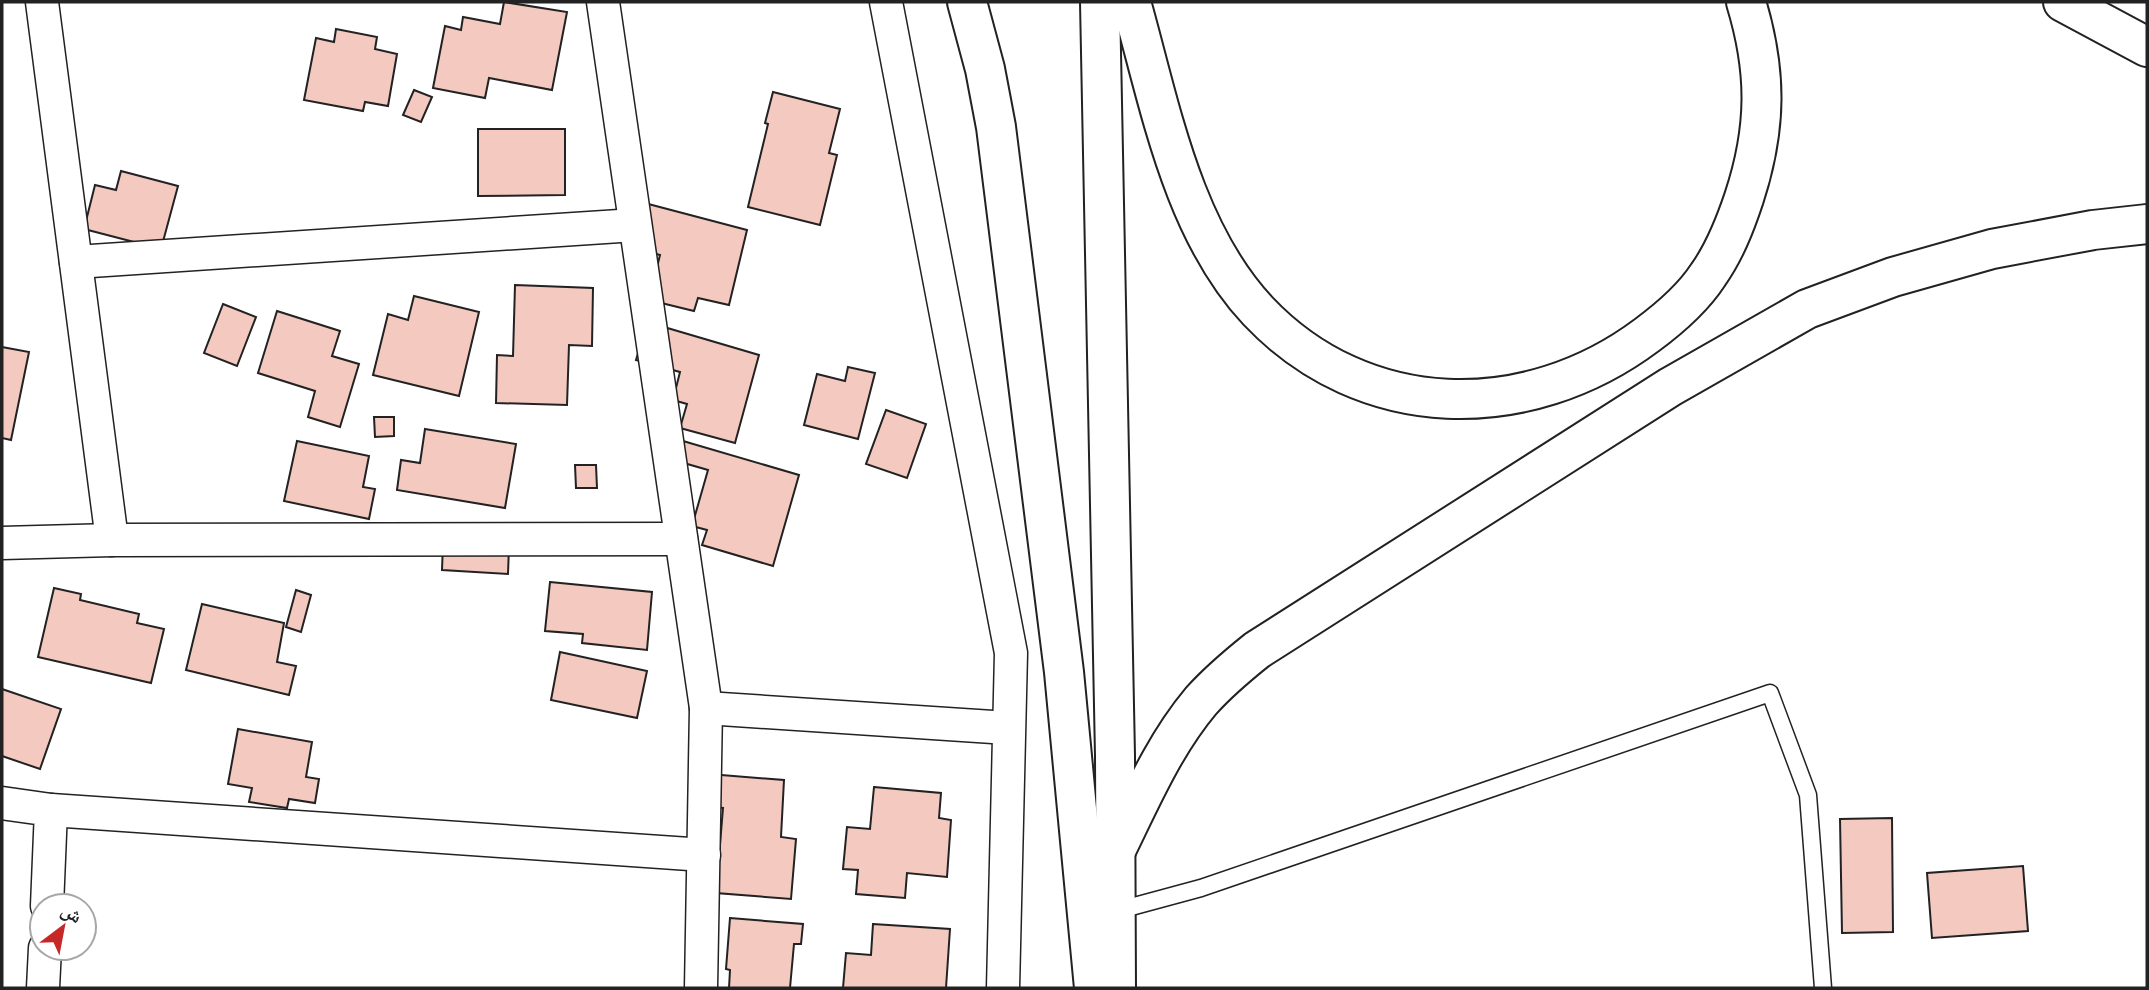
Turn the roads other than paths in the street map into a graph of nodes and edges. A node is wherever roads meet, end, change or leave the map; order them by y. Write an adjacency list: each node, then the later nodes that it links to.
1 (42, 2): 12 (street)
2 (603, 2): 11 (street)
3 (886, 2): 17 (street)
4 (967, 2): 28 (main road)
5 (1100, 2): 20 (main road)
6 (1131, 2): 7 (main road)
7 (1746, 2)
8 (2063, 2): 9 (main road)
9 (2147, 47)
10 (2147, 224): 20 (main road)
11 (635, 225): 12 (street); 13 (street)
12 (76, 262): 14 (street)
13 (681, 538): 14 (street); 16 (street)
14 (112, 540): 15 (street)
15 (2, 542)
16 (706, 708): 17 (street); 21 (street)
17 (1008, 727): 27 (street)
18 (2, 803): 19 (street)
19 (51, 810): 21 (street); 22 (street)
20 (1116, 850): 23 (main road)
21 (704, 855): 26 (street)
22 (48, 892)
23 (1116, 911): 29 (main road); 30 (lane)
24 (44, 962): 25 (street)
25 (43, 988)
26 (701, 988)
27 (1003, 988)
28 (1094, 988)
29 (1116, 988)
30 (1823, 988)

